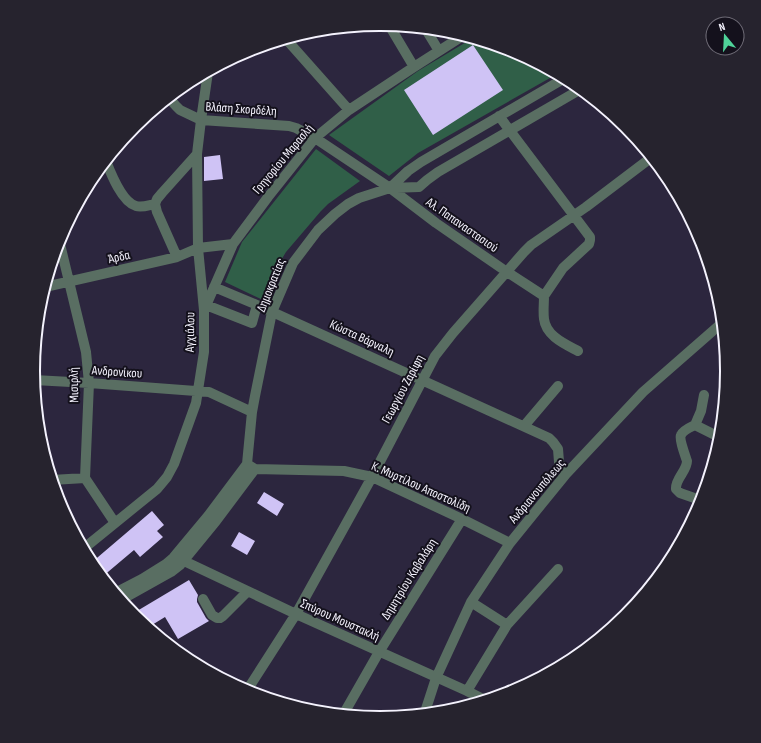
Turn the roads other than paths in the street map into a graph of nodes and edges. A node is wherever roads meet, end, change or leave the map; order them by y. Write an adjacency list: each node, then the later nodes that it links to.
1 (392, 32): 6 (street)
2 (429, 35): 5 (street)
3 (456, 40): 5 (street, Γρηγορίου Μαρασλή)
4 (290, 44): 11 (street)
5 (439, 51): 6 (street, Γρηγορίου Μαρασλή)
6 (414, 67): 11 (street, Γρηγορίου Μαρασλή)
7 (207, 79): 13 (street, Αγχιάλου)
8 (559, 82): 12 (street, Δημοκρατίας)
9 (576, 92): 14 (street, Δημοκρατίας)
10 (172, 102): 13 (street, Βλάση Σκορδέλη)
11 (349, 110): 15 (street, Γρηγορίου Μαρασλή)
12 (500, 116): 14 (street); 19 (street, Δημοκρατίας)
13 (201, 120): 15 (street, Βλάση Σκορδέλη); 16 (street, Αγχιάλου)
14 (510, 130): 19 (street, Δημοκρατίας); 21 (street)
15 (315, 138): 19 (street, Αλ. Παπαναστασιού); 22 (street, Γρηγορίου Μαρασλή)
16 (197, 154): 20 (street); 23 (street, Αγχιάλου)
17 (648, 160): 21 (street, Γεωργίου Ζαρίφη)
18 (108, 166): 20 (street)
19 (390, 188): 26 (street, Αλ. Παπαναστασιού); 33 (street, Δημοκρατίας)
20 (155, 204): 25 (street)
21 (574, 214): 26 (street, Γεωργίου Ζαρίφη); 30 (street)
22 (232, 244): 23 (street, Άρδα); 29 (street, Γρηγορίου Μαρασλή)
23 (198, 248): 25 (street, Άρδα); 32 (street, Αγχιάλου)
24 (62, 252): 27 (street, Μισιρλή)
25 (177, 256): 27 (street, Άρδα)
26 (507, 272): 30 (street, Αλ. Παπαναστασιού); 37 (street, Γεωργίου Ζαρίφη)
27 (69, 282): 28 (street, Άρδα); 38 (street, Μισιρλή)
28 (51, 286)
29 (214, 287): 31 (street, Κώστα Βάρναλη); 32 (street, Γρηγορίου Μαρασλή)
30 (544, 296): 35 (street)
31 (257, 305): 32 (street); 33 (street, Κώστα Βάρναλη)
32 (205, 307): 40 (street, Αγχιάλου)
33 (272, 312): 37 (street, Κώστα Βάρναλη); 42 (street, Δημοκρατίας)
34 (718, 326): 47 (street, Ανδριανουπόλεως)
35 (578, 352)
36 (40, 380): 38 (street, Ανδρονίκου)
37 (422, 380): 44 (street, Κώστα Βάρναλη); 48 (street, Γεωργίου Ζαρίφη)
38 (89, 383): 40 (street, Ανδρονίκου); 49 (street, Μισιρλή)
39 (558, 386): 44 (street)
40 (198, 391): 42 (street, Ανδρονίκου); 53 (street, Αγχιάλου)
41 (704, 395): 43 (street)
42 (252, 412): 46 (street, Δημοκρατίας)
43 (695, 425): 45 (street); 51 (street)
44 (524, 426): 47 (street, Κώστα Βάρναλη)
45 (715, 435)
46 (251, 467): 48 (street, Κ. Μυρτίλου Αποστολίδη); 56 (street); 58 (street)
47 (566, 474): 54 (street, Ανδριανουπόλεως)
48 (372, 477): 52 (street, Κ. Μυρτίλου Αποστολίδη); 63 (street, Γεωργίου Ζαρίφη)
49 (85, 478): 50 (street); 53 (street)
50 (58, 480)
51 (696, 499)
52 (462, 519): 54 (street, Κ. Μυρτίλου Αποστολίδη); 65 (street, Δημητρίου Καβαλάρη)
53 (115, 523): 55 (street, Αγχιάλου)
54 (510, 544): 62 (street, Ανδριανουπόλεως)
55 (88, 545)
56 (184, 561): 59 (street, Σπύρου Μουστακλή); 60 (street)
57 (558, 569): 64 (street)
58 (120, 591)
59 (247, 592): 61 (street); 63 (street, Σπύρου Μουστακλή)
60 (125, 597)
61 (203, 599)
62 (471, 602): 64 (street); 66 (street, Ανδριανουπόλεως)
63 (296, 614): 65 (street, Σπύρου Μουστακλή); 67 (street, Γεωργίου Ζαρίφη)
64 (507, 625): 68 (street)
65 (379, 652): 66 (street, Σπύρου Μουστακλή); 71 (street, Δημητρίου Καβαλάρη)
66 (436, 678): 68 (street, Σπύρου Μουστακλή); 70 (street, Ανδριανουπόλεως)
67 (250, 686)
68 (467, 691): 69 (street, Σπύρου Μουστακλή)
69 (479, 697)
70 (426, 709)
71 (346, 710)

